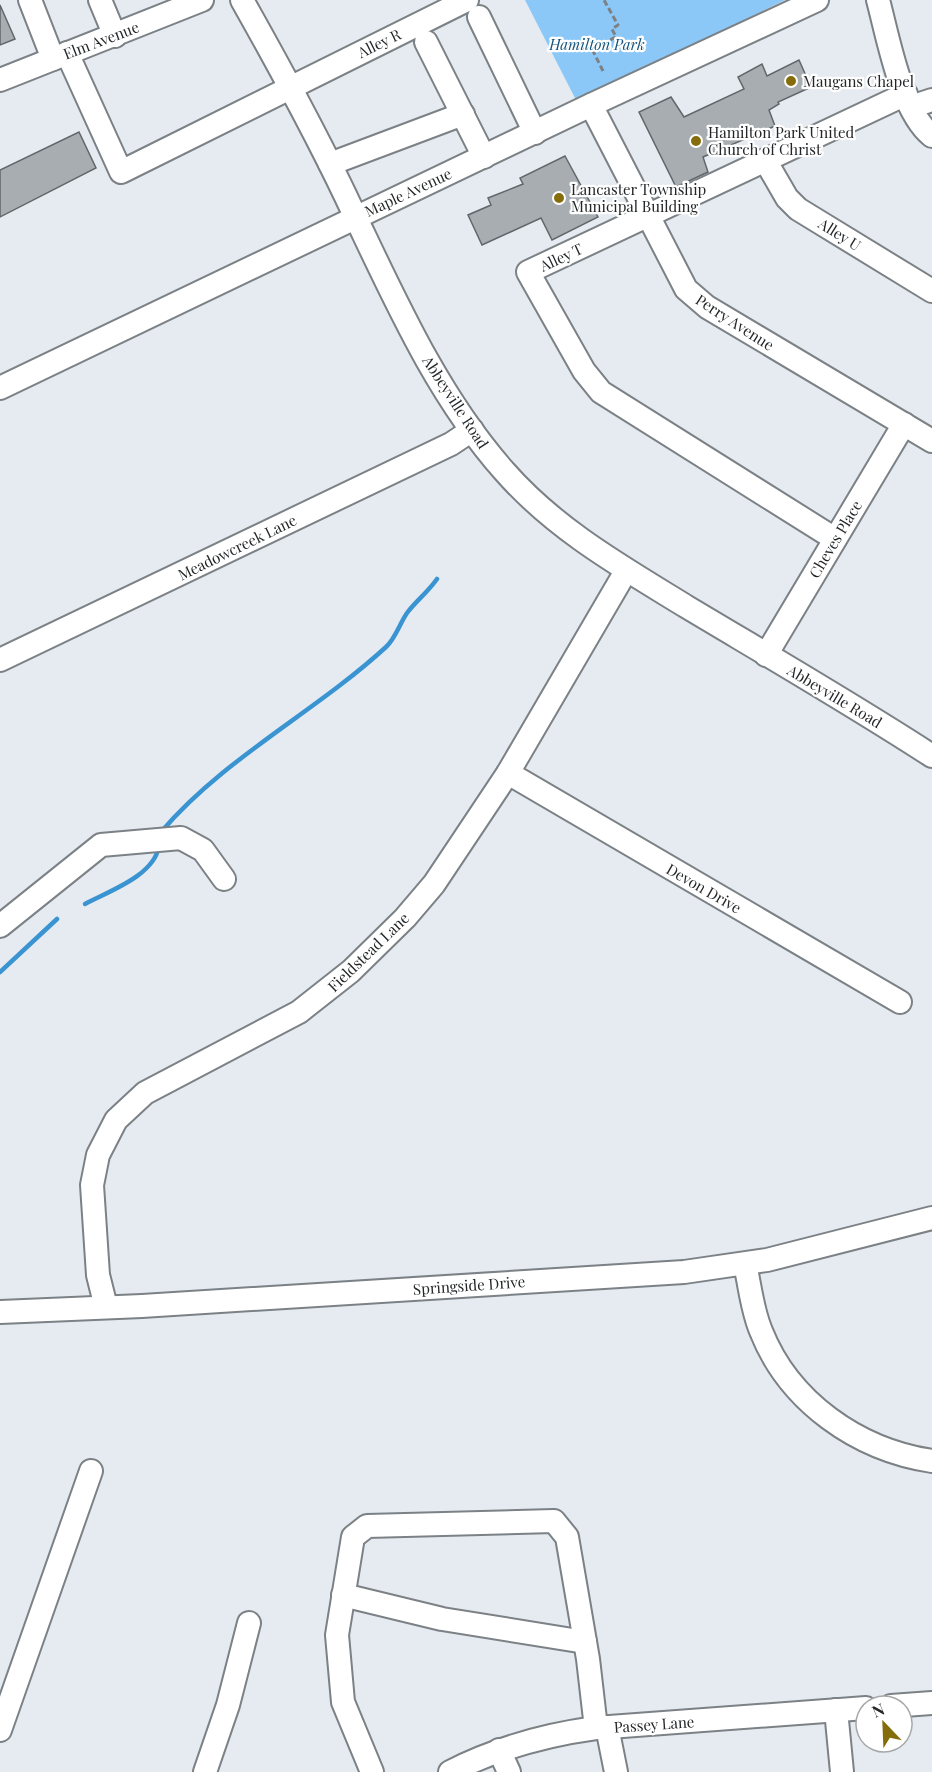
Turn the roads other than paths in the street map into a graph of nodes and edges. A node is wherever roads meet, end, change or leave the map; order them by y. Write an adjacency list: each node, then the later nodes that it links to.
1 (30, 0): 10 (street)
2 (100, 0): 8 (street)
3 (202, 0): 8 (street, Elm Avenue)
4 (242, 0): 12 (street, Abbeyville Road)
5 (817, 0): 14 (street, Maple Avenue)
6 (878, 0): 13 (street)
7 (473, 9): 12 (street, Alley R); 16 (street)
8 (115, 36): 10 (street, Elm Avenue)
9 (426, 42): 15 (street)
10 (60, 56): 11 (street, Elm Avenue); 12 (street, Alley R)
11 (0, 80)
12 (292, 89): 20 (street, Abbeyville Road)
13 (916, 100): 17 (street); 19 (street, Alley T)
14 (591, 105): 16 (street, Maple Avenue); 21 (street, Perry Avenue)
15 (463, 114): 18 (street); 20 (street)
16 (535, 133): 18 (street, Maple Avenue)
17 (932, 136)
18 (484, 157): 22 (street, Maple Avenue)
19 (765, 160): 21 (street, Alley T); 23 (street, Alley U)
20 (330, 164): 22 (street, Abbeyville Road)
21 (648, 216): 25 (street, Perry Avenue); 28 (street, Alley T)
22 (356, 217): 24 (street, Maple Avenue); 26 (street, Abbeyville Road)
23 (932, 291)
24 (0, 388)
25 (904, 424): 27 (street, Perry Avenue); 28 (street, Cheves Place)
26 (472, 430): 29 (street, Abbeyville Road); 31 (street, Meadowcreek Lane)
27 (932, 441)
28 (835, 539): 30 (street, Cheves Place)
29 (626, 571): 30 (street, Abbeyville Road); 33 (street, Fieldstead Lane)
30 (766, 655): 32 (street, Abbeyville Road)
31 (0, 660)
32 (932, 756)
33 (508, 774): 36 (street, Devon Drive); 39 (street, Fieldstead Lane)
34 (224, 879): 35 (street)
35 (0, 927)
36 (900, 1002)
37 (932, 1218): 38 (street, Springside Drive)
38 (745, 1264): 39 (street, Springside Drive); 41 (street)
39 (106, 1307): 40 (street, Springside Drive)
40 (0, 1312)
41 (932, 1461)
42 (91, 1471): 51 (street)
43 (343, 1595): 45 (street); 45 (street); 54 (street)
44 (249, 1623): 53 (street)
45 (585, 1642): 50 (street)
46 (932, 1703): 47 (street)
47 (914, 1704)
48 (854, 1709): 49 (street, Passey Lane)
49 (836, 1710): 50 (street, Passey Lane); 58 (street)
50 (601, 1727): 52 (street, Passey Lane); 57 (street)
51 (0, 1730)
52 (499, 1750): 55 (street, Passey Lane); 56 (street)
53 (205, 1772)
54 (372, 1772)
55 (450, 1772)
56 (509, 1772)
57 (616, 1772)
58 (843, 1772)

